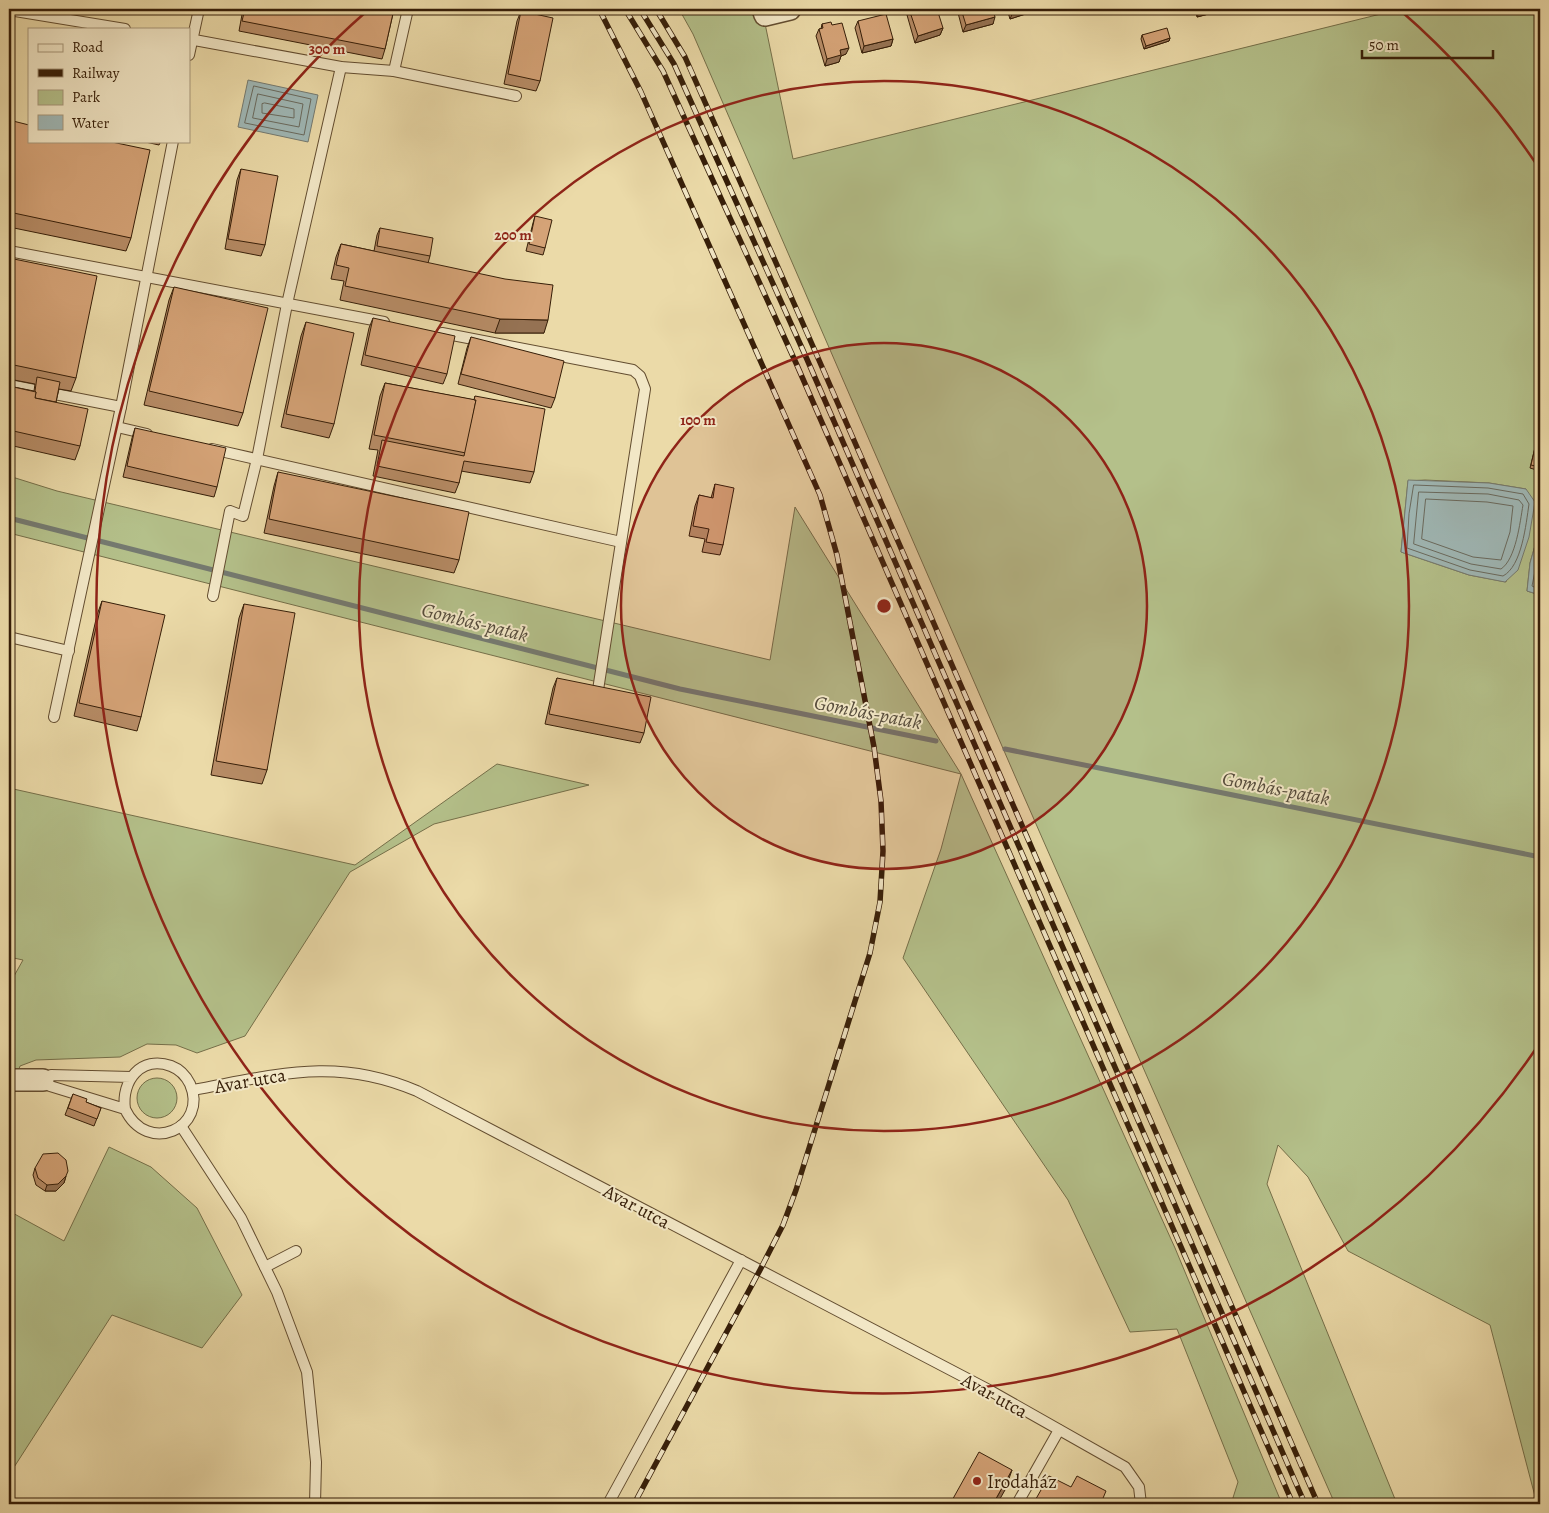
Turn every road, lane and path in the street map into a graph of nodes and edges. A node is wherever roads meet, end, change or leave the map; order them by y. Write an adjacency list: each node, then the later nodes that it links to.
1 (199, 9): 7 (lane)
2 (408, 9): 9 (lane)
3 (790, 9): 5 (street)
4 (9, 10): 6 (lane)
5 (764, 12)
6 (119, 28)
7 (190, 39): 8 (lane)
8 (341, 67): 9 (lane); 14 (lane)
9 (394, 72): 10 (lane)
10 (516, 96)
11 (173, 142): 13 (lane)
12 (9, 251): 13 (lane)
13 (148, 277): 14 (lane); 18 (lane)
14 (287, 304): 15 (lane); 22 (lane)
15 (392, 324)
16 (431, 331): 23 (lane)
17 (9, 385): 18 (lane)
18 (121, 407): 19 (lane)
19 (117, 427): 20 (lane); 26 (lane)
20 (154, 436)
21 (201, 446): 22 (lane)
22 (256, 459): 23 (lane); 24 (lane)
23 (621, 542): 27 (lane)
24 (213, 596)
25 (9, 637): 26 (lane)
26 (69, 651): 28 (lane)
27 (598, 690)
28 (54, 717)
29 (131, 1077): 31 (lane); 32 (lane, Avar utca); 33 (lane)
30 (9, 1080): 31 (street)
31 (43, 1080): 33 (lane)
32 (193, 1090): 34 (lane, Avar utca); 36 (lane, Avar utca)
33 (125, 1109): 34 (lane)
34 (181, 1126): 37 (lane)
35 (296, 1251): 37 (lane)
36 (740, 1260): 38 (lane, Avar utca); 40 (lane)
37 (265, 1267): 39 (lane)
38 (1059, 1430): 41 (lane); 42 (lane, Avar utca)
39 (315, 1504)
40 (608, 1504)
41 (1017, 1504)
42 (1141, 1504)

